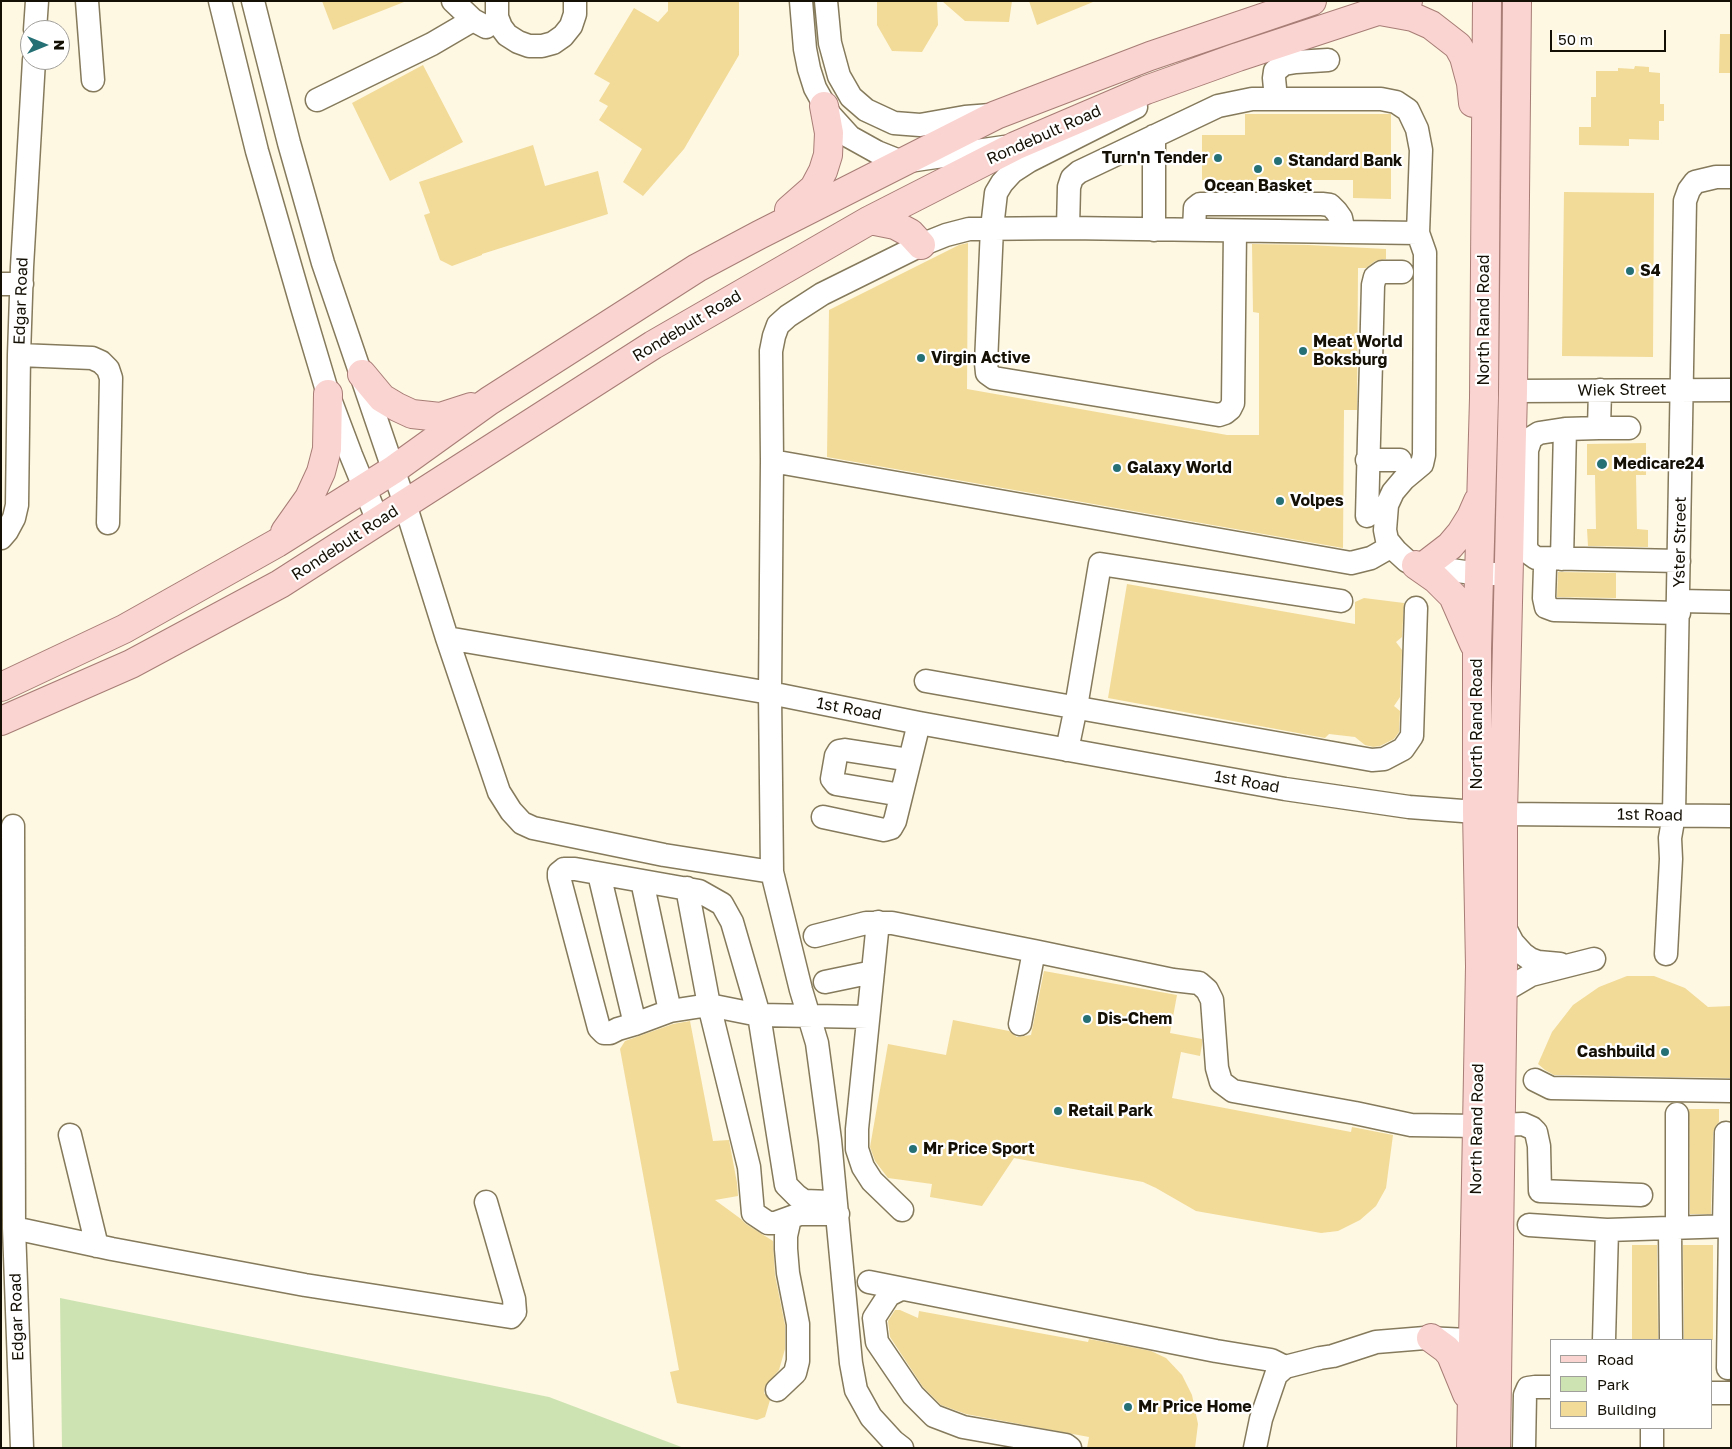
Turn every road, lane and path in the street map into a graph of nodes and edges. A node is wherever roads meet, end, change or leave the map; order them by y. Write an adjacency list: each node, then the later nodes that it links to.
1 (37, 1): 16 (street)
2 (87, 1): 23 (street)
3 (220, 1): 51 (street)
4 (253, 1): 46 (street)
5 (454, 1): 17 (street)
6 (496, 1): 18 (street)
7 (576, 1): 18 (street)
8 (801, 1): 26 (street)
9 (826, 1): 27 (street)
10 (1312, 1): 27 (main road, Rondebult Road)
11 (1408, 1): 15 (main road, Rondebult Road)
12 (1487, 1): 31 (main road, North Rand Road)
13 (1517, 1): 19 (main road, North Rand Road)
14 (1528, 1): 19 (main road)
15 (1378, 11): 20 (main road, Rondebult Road); 31 (main road)
16 (36, 20)
17 (473, 20): 18 (street); 25 (street)
18 (508, 35)
19 (1517, 39): 50 (main road, North Rand Road)
20 (1238, 57): 29 (main road, Rondebult Road); 34 (street)
21 (1328, 60): 24 (street)
22 (33, 70): 44 (street, Edgar Road)
23 (93, 80)
24 (1276, 99): 28 (street); 40 (street)
25 (317, 100)
26 (824, 106): 30 (street); 41 (main road)
27 (996, 115): 30 (main road, Rondebult Road)
28 (1154, 136): 35 (street); 36 (street)
29 (1015, 146): 30 (street); 33 (main road, Rondebult Road)
30 (902, 162): 41 (main road, Rondebult Road)
31 (1485, 171): 61 (main road, North Rand Road)
32 (1731, 177): 47 (street, Yster Street)
33 (870, 220): 42 (main road); 62 (main road, Rondebult Road)
34 (992, 228): 35 (street); 38 (street); 42 (street)
35 (1068, 228): 36 (street)
36 (1154, 230): 37 (street)
37 (1194, 230): 38 (street); 39 (street)
38 (1235, 231): 39 (street)
39 (1344, 232): 40 (street)
40 (1418, 233): 68 (street)
41 (759, 235): 52 (main road, Rondebult Road)
42 (921, 246): 58 (street)
43 (1402, 272): 56 (street)
44 (12, 284): 45 (street, Edgar Road)
45 (19, 355): 65 (street); 66 (street, Edgar Road)
46 (362, 374): 52 (main road); 59 (street)
47 (1682, 389): 48 (street, Wiek Street); 49 (street, Wiek Street); 69 (street, Yster Street)
48 (1600, 390): 50 (street, Wiek Street); 53 (street)
49 (1731, 390)
50 (1514, 391): 73 (main road, North Rand Road)
51 (328, 394): 60 (street); 67 (main road)
52 (490, 401): 59 (main road, Rondebult Road)
53 (1599, 428): 54 (street); 55 (street)
54 (1629, 428)
55 (1565, 429): 70 (street); 70 (street)
56 (1367, 460): 57 (street); 63 (street)
57 (1400, 460)
58 (772, 461): 68 (street); 82 (street)
59 (392, 470): 60 (main road, Rondebult Road); 62 (street)
60 (364, 487): 64 (street); 67 (main road, Rondebult Road)
61 (1481, 494): 71 (main road); 72 (main road, North Rand Road)
62 (405, 504): 64 (main road, Rondebult Road); 78 (street)
63 (1366, 516)
64 (378, 521): 84 (main road, Rondebult Road)
65 (108, 523)
66 (1, 538)
67 (277, 543): 81 (main road, Rondebult Road)
68 (1392, 546): 71 (street)
69 (1680, 562): 70 (street); 76 (street, Yster Street)
70 (1553, 563): 76 (street)
71 (1420, 566): 72 (street); 79 (main road)
72 (1480, 574): 73 (street); 79 (main road, North Rand Road)
73 (1509, 574): 90 (main road, North Rand Road)
74 (1340, 601): 83 (street)
75 (1731, 602): 76 (street)
76 (1679, 607): 91 (street, Yster Street)
77 (1416, 608): 83 (street)
78 (447, 638): 82 (street, 1st Road); 96 (street)
79 (1477, 649): 90 (main road, North Rand Road)
80 (926, 680): 83 (street)
81 (1, 687)
82 (770, 693): 85 (street, 1st Road); 96 (street)
83 (1076, 707): 86 (street)
84 (1, 721)
85 (919, 723): 86 (street, 1st Road); 87 (street)
86 (1066, 750): 90 (street, 1st Road)
87 (910, 760): 88 (street); 89 (street)
88 (878, 791): 89 (street); 95 (street)
89 (901, 795): 95 (street)
90 (1490, 813): 91 (street, 1st Road); 101 (main road, North Rand Road); 121 (main road, North Rand Road)
91 (1674, 815): 92 (street, 1st Road); 104 (street, Yster Street)
92 (1731, 816)
93 (823, 817): 95 (street)
94 (13, 826): 117 (street, Edgar Road)
95 (870, 827)
96 (772, 872): 113 (street)
97 (599, 874): 98 (street); 115 (street); 115 (street)
98 (642, 881): 99 (street); 111 (street)
99 (687, 888): 110 (street); 112 (street)
100 (878, 922): 102 (street); 103 (street); 107 (street)
101 (1503, 924): 106 (street); 109 (main road, North Rand Road)
102 (815, 936)
103 (1034, 952): 116 (street); 121 (street)
104 (1666, 954)
105 (1594, 959): 106 (street)
106 (1568, 965): 109 (street)
107 (873, 972): 108 (street); 114 (street)
108 (824, 982)
109 (1502, 992): 121 (main road, North Rand Road)
110 (709, 1006): 111 (street); 112 (street); 124 (street)
111 (670, 1011): 115 (street)
112 (759, 1015): 113 (street); 127 (street)
113 (808, 1016): 114 (street); 129 (street)
114 (868, 1017): 130 (street)
115 (635, 1024)
116 (1020, 1024)
117 (8, 1069): 133 (street, Edgar Road)
118 (1535, 1080): 119 (street)
119 (1731, 1091)
120 (1677, 1114): 134 (street)
121 (1488, 1126): 125 (street); 142 (main road, North Rand Road)
122 (1726, 1133): 132 (street)
123 (70, 1135): 136 (street)
124 (749, 1167): 127 (street); 131 (street)
125 (1540, 1191): 126 (street); 135 (street)
126 (1641, 1195)
127 (797, 1196): 129 (street)
128 (486, 1202): 136 (street)
129 (837, 1208): 131 (street); 152 (street)
130 (902, 1210)
131 (790, 1218): 146 (street)
132 (1728, 1226): 134 (street); 144 (street)
133 (14, 1228): 136 (street); 151 (street, Edgar Road)
134 (1673, 1228): 135 (street); 141 (street)
135 (1607, 1230): 140 (street)
136 (97, 1246)
137 (869, 1282): 138 (street)
138 (901, 1289): 143 (street); 153 (street)
139 (1431, 1338): 142 (street); 143 (street); 149 (main road)
140 (1604, 1339)
141 (1671, 1339)
142 (1486, 1341): 149 (main road, North Rand Road); 156 (main road, North Rand Road)
143 (1285, 1367): 154 (street)
144 (1728, 1368)
145 (1550, 1387): 157 (street)
146 (777, 1390)
147 (1712, 1393): 148 (street)
148 (1731, 1393)
149 (1472, 1407): 155 (main road, North Rand Road)
150 (1652, 1429): 158 (street)
151 (22, 1448)
152 (902, 1448)
153 (1070, 1448)
154 (1255, 1448)
155 (1471, 1448)
156 (1496, 1448)
157 (1524, 1448)
158 (1652, 1448)

